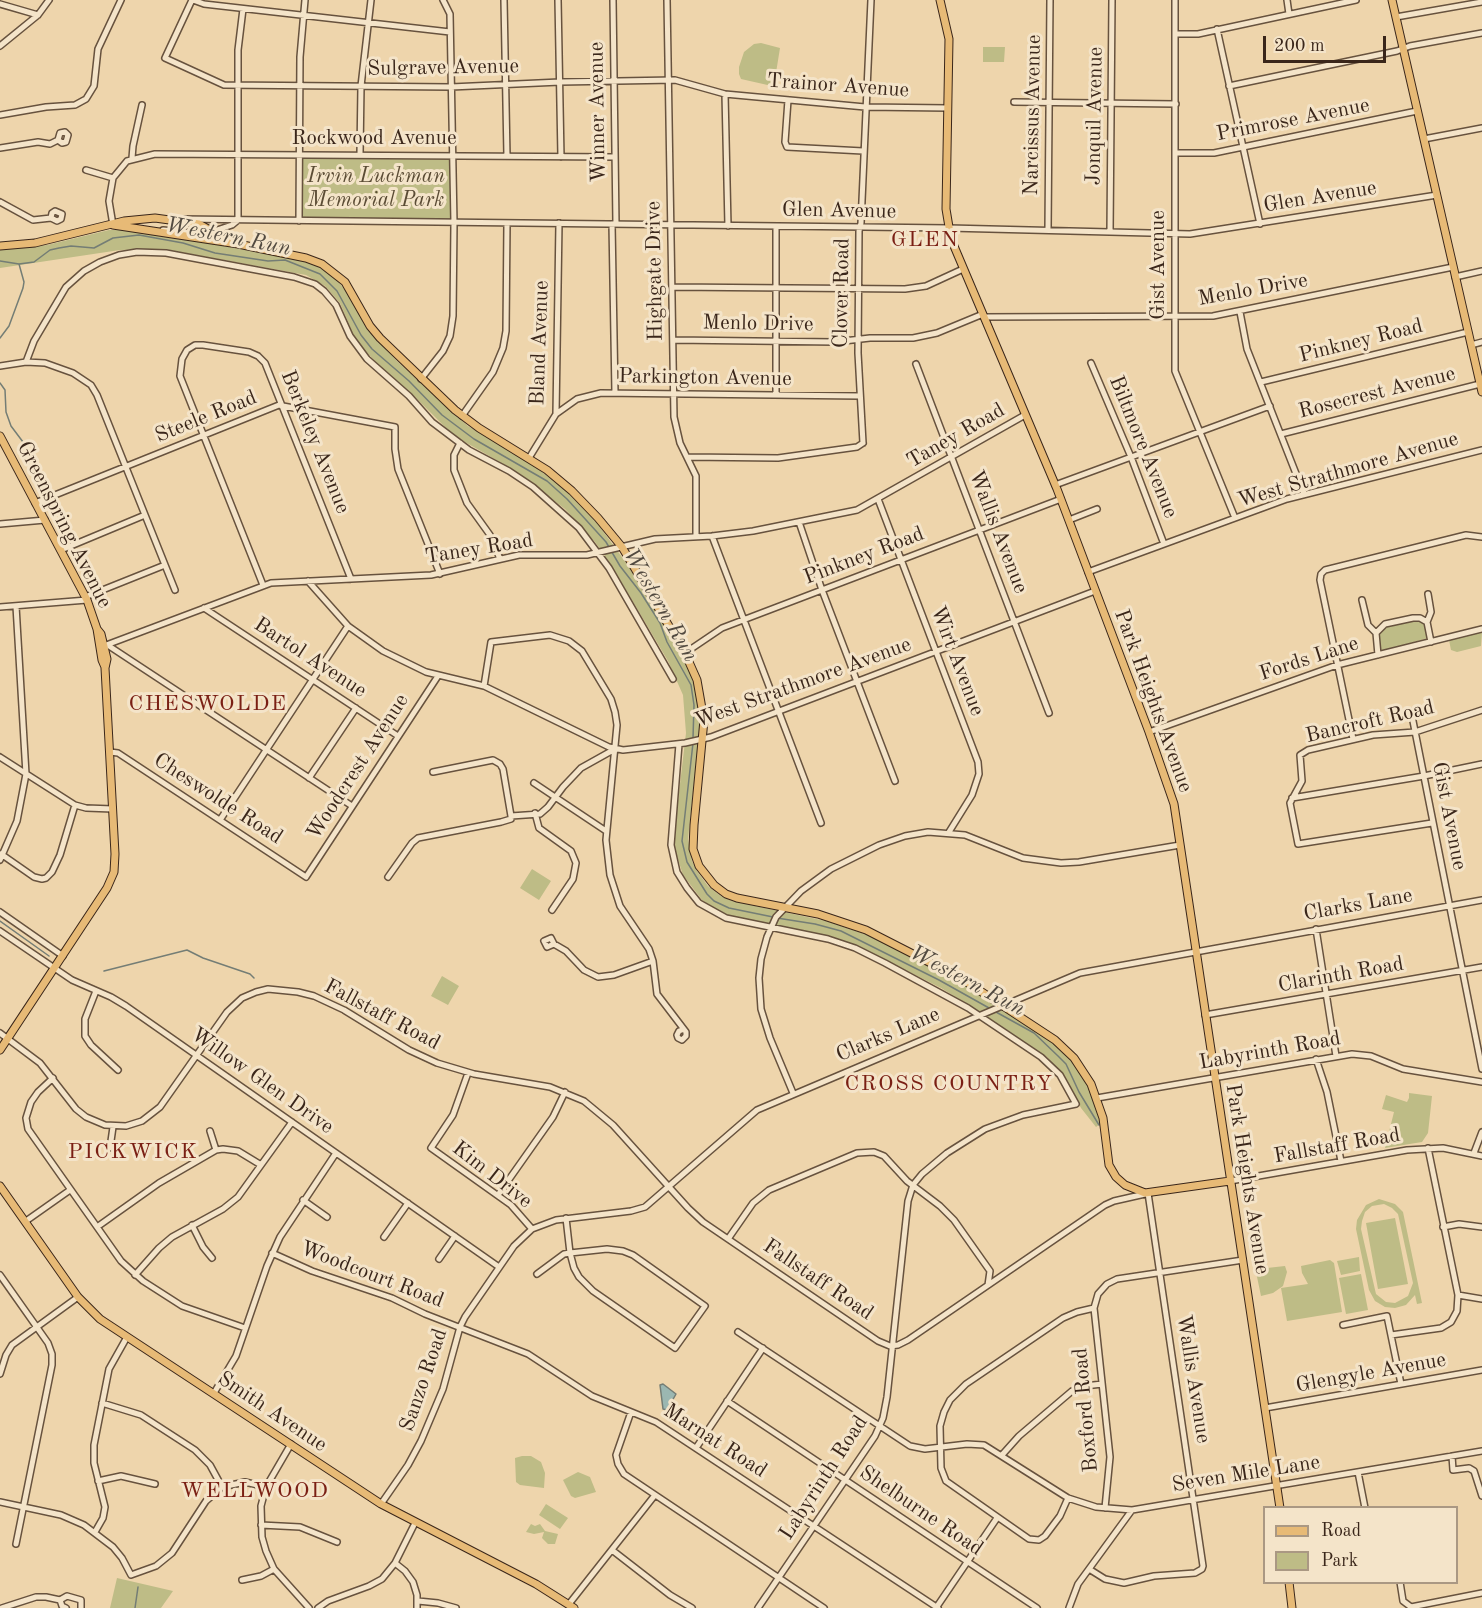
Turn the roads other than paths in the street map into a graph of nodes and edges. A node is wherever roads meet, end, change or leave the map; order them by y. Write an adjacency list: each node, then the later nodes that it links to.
1 (49, 0): 23 (street)
2 (121, 0): 52 (street)
3 (193, 0): 21 (street); 37 (street, Sulgrave Avenue)
4 (305, 0): 24 (street)
5 (371, 0): 26 (street)
6 (443, 0): 28 (street)
7 (504, 0): 36 (street)
8 (558, 0): 35 (street)
9 (613, 0): 34 (street, Winner Avenue)
10 (667, 0): 33 (street, Highgate Drive)
11 (870, 0): 49 (street, Clover Road)
12 (940, 0): 50 (main road, Park Heights Avenue)
13 (1050, 0): 45 (street, Narcissus Avenue)
14 (1112, 0): 46 (street, Jonquil Avenue)
15 (1175, 0): 30 (street, Gist Avenue)
16 (1287, 0): 22 (street)
17 (1356, 0): 22 (street)
18 (1392, 0): 25 (main road)
19 (1482, 2): 25 (street)
20 (0, 4): 23 (street)
21 (243, 9): 24 (street); 37 (street)
22 (1289, 14): 27 (street)
23 (38, 15): 31 (street)
24 (303, 16): 26 (street); 38 (street)
25 (1396, 17): 32 (main road)
26 (368, 23): 28 (street); 39 (street)
27 (1217, 29): 30 (street); 40 (street)
28 (450, 32): 41 (street)
29 (1482, 33): 32 (street)
30 (1176, 34): 47 (street, Gist Avenue)
31 (0, 46)
32 (1403, 48): 40 (street); 51 (main road)
33 (669, 80): 34 (street, Sulgrave Avenue); 42 (street, Sulgrave Avenue); 82 (street, Highgate Drive)
34 (614, 81): 35 (street, Sulgrave Avenue); 66 (street, Winner Avenue)
35 (560, 82): 36 (street, Sulgrave Avenue); 65 (street)
36 (505, 84): 41 (street, Sulgrave Avenue); 64 (street)
37 (238, 86): 38 (street, Sulgrave Avenue); 60 (street)
38 (299, 86): 39 (street, Sulgrave Avenue); 61 (street)
39 (361, 86): 41 (street, Sulgrave Avenue); 62 (street)
40 (1229, 86): 56 (street)
41 (451, 87): 63 (street)
42 (725, 94): 43 (street, Trainor Avenue); 83 (street)
43 (788, 100): 49 (street, Trainor Avenue); 58 (street)
44 (1014, 102): 45 (street)
45 (1050, 102): 46 (street); 87 (street, Narcissus Avenue)
46 (1112, 103): 47 (street); 90 (street, Jonquil Avenue)
47 (1176, 104): 59 (street, Gist Avenue)
48 (142, 105): 67 (street)
49 (865, 107): 50 (street, Trainor Avenue); 58 (street, Clover Road)
50 (948, 108): 86 (main road, Park Heights Avenue)
51 (1417, 111): 54 (main road); 56 (street, Primrose Avenue)
52 (0, 115)
53 (1482, 128): 54 (street)
54 (1424, 139): 70 (main road)
55 (58, 140): 57 (street)
56 (1242, 147): 59 (street, Primrose Avenue); 80 (street)
57 (0, 148)
58 (863, 151): 85 (street, Clover Road)
59 (1175, 153): 91 (street, Gist Avenue)
60 (238, 154): 61 (street, Rockwood Avenue); 67 (street, Rockwood Avenue); 74 (street)
61 (299, 154): 62 (street, Rockwood Avenue); 75 (street)
62 (360, 154): 63 (street, Rockwood Avenue)
63 (453, 155): 64 (street, Rockwood Avenue); 76 (street)
64 (507, 156): 65 (street, Rockwood Avenue)
65 (561, 157): 66 (street, Rockwood Avenue)
66 (615, 157): 79 (street, Winner Avenue)
67 (132, 158): 69 (street)
68 (86, 171): 69 (street)
69 (113, 178): 81 (street)
70 (1437, 195): 80 (street, Glen Avenue); 94 (main road)
71 (0, 202): 72 (street)
72 (51, 218)
73 (155, 219): 74 (street, Glen Avenue); 81 (main road); 89 (main road)
74 (238, 220): 75 (street, Glen Avenue); 89 (street, Glen Avenue)
75 (299, 221): 76 (street, Glen Avenue)
76 (454, 222): 77 (street, Glen Avenue); 114 (street)
77 (507, 223): 78 (street, Glen Avenue); 125 (street)
78 (559, 223): 79 (street, Glen Avenue); 123 (street, Bland Avenue)
79 (614, 224): 82 (street, Glen Avenue); 117 (street, Winner Avenue)
80 (1260, 224): 91 (street, Glen Avenue)
81 (113, 225): 88 (main road); 93 (main road)
82 (671, 225): 83 (street, Glen Avenue); 98 (street, Highgate Drive)
83 (728, 226): 84 (street, Glen Avenue)
84 (776, 226): 85 (street, Glen Avenue); 99 (street)
85 (860, 227): 86 (street, Glen Avenue); 100 (street, Clover Road)
86 (949, 228): 87 (street, Glen Avenue); 95 (main road, Park Heights Avenue)
87 (1048, 230): 90 (street, Glen Avenue)
88 (158, 231): 89 (street, Glen Avenue); 92 (main road)
89 (214, 232): 92 (main road)
90 (1110, 232): 91 (street, Glen Avenue)
91 (1174, 233): 103 (street, Gist Avenue)
92 (238, 244): 114 (main road)
93 (2, 246)
94 (1453, 267): 97 (main road); 101 (street, Menlo Drive)
95 (963, 269): 100 (street); 102 (main road, Park Heights Avenue)
96 (1482, 272): 97 (street)
97 (1455, 277): 104 (main road)
98 (672, 288): 99 (street); 105 (street, Highgate Drive)
99 (776, 288): 100 (street); 107 (street)
100 (859, 289): 106 (street, Clover Road)
101 (1240, 312): 103 (street, Menlo Drive); 115 (street)
102 (983, 316): 103 (street, Menlo Drive); 106 (street, Menlo Drive); 124 (main road, Park Heights Avenue)
103 (1175, 317): 126 (street, Gist Avenue)
104 (1468, 332): 109 (main road); 115 (street, Pinkney Road)
105 (673, 340): 107 (street, Menlo Drive); 118 (street, Highgate Drive)
106 (858, 340): 107 (street, Menlo Drive); 120 (street, Clover Road)
107 (776, 341): 119 (street)
108 (1482, 342): 109 (street)
109 (1471, 345): 116 (main road)
110 (26, 362): 113 (street); 130 (street); 136 (street)
111 (1091, 363): 134 (street, Biltmore Avenue)
112 (916, 364): 133 (street, Wallis Avenue)
113 (0, 366)
114 (422, 379): 125 (main road)
115 (1261, 382): 122 (street)
116 (1481, 388): 127 (street, Rosecrest Avenue)
117 (615, 393): 118 (street, Parkington Avenue); 123 (street, Parkington Avenue)
118 (674, 394): 119 (street, Parkington Avenue); 132 (street, Highgate Drive)
119 (776, 395): 120 (street, Parkington Avenue)
120 (860, 396): 132 (street, Clover Road)
121 (283, 406): 128 (street, Steele Road); 128 (street, Berkeley Avenue); 161 (street, Steele Road); 162 (street, Berkeley Avenue)
122 (1270, 406): 126 (street); 127 (street)
123 (556, 414): 135 (street, Bland Avenue)
124 (1026, 415): 133 (street, Taney Road); 137 (main road, Park Heights Avenue)
125 (462, 416): 135 (main road)
126 (1201, 431): 134 (street); 144 (street, Gist Avenue)
127 (1281, 434): 138 (street)
128 (203, 435): 136 (street, Steele Road); 164 (street)
129 (0, 436): 141 (main road, Greenspring Avenue)
130 (460, 443): 156 (street); 157 (street)
131 (1482, 450): 138 (street, West Strathmore Avenue)
132 (687, 457): 151 (street, Highgate Drive)
133 (952, 457): 139 (street, Taney Road); 149 (street, Wallis Avenue)
134 (1131, 457): 137 (street); 153 (street, Biltmore Avenue)
135 (529, 458): 154 (main road)
136 (125, 467): 141 (street, Steele Road); 143 (street)
137 (1055, 485): 140 (main road, Park Heights Avenue)
138 (1304, 494): 144 (street, West Strathmore Avenue)
139 (878, 499): 147 (street, Taney Road); 158 (street, Wirt Avenue)
140 (1061, 499): 146 (main road, Park Heights Avenue); 149 (street, Pinkney Road)
141 (35, 503): 145 (main road, Greenspring Avenue)
142 (1097, 509): 146 (street)
143 (145, 515): 155 (street); 159 (street)
144 (1234, 518): 153 (street, West Strathmore Avenue)
145 (45, 520): 148 (street); 155 (main road, Greenspring Avenue)
146 (1069, 520): 160 (main road, Park Heights Avenue)
147 (799, 522): 150 (street, Taney Road); 166 (street)
148 (0, 524)
149 (980, 529): 158 (street, Pinkney Road); 175 (street, Wallis Avenue)
150 (712, 536): 151 (street, Taney Road); 174 (street)
151 (696, 537): 154 (street, Taney Road)
152 (1482, 537): 185 (street)
153 (1164, 544): 160 (street, West Strathmore Avenue)
154 (619, 548): 156 (street, Taney Road); 183 (main road)
155 (61, 550): 169 (main road, Greenspring Avenue)
156 (602, 552): 157 (street, Taney Road); 188 (street)
157 (500, 559): 161 (street, Taney Road)
158 (901, 560): 166 (street, Pinkney Road); 182 (street, Wirt Avenue)
159 (165, 565): 165 (street); 169 (street)
160 (1089, 572): 167 (main road, Park Heights Avenue)
161 (440, 574): 162 (street, Taney Road)
162 (351, 579): 163 (street, Taney Road)
163 (308, 581): 164 (street, Taney Road); 177 (street, West Strathmore Avenue)
164 (263, 585): 173 (street, Taney Road)
165 (175, 590)
166 (822, 590): 174 (street, Pinkney Road); 189 (street)
167 (1095, 591): 175 (street, West Strathmore Avenue); 196 (main road, Park Heights Avenue)
168 (1428, 594): 176 (street)
169 (86, 599): 171 (street); 181 (main road, Greenspring Avenue)
170 (1362, 600): 179 (street)
171 (16, 606): 172 (street); 208 (street)
172 (0, 607)
173 (204, 608): 181 (street, Taney Road); 187 (street, Bartol Avenue)
174 (744, 620): 183 (street, Pinkney Road); 193 (street)
175 (1015, 622): 182 (street, West Strathmore Avenue); 195 (street, Wallis Avenue)
176 (1426, 622): 179 (street); 180 (street)
177 (348, 626): 186 (street, West Strathmore Avenue); 187 (street)
178 (1482, 629): 180 (street, Fords Lane)
179 (1376, 633): 184 (street)
180 (1431, 642): 184 (street, Fords Lane)
181 (104, 646): 203 (street); 204 (main road, Greenspring Avenue)
182 (936, 652): 189 (street, West Strathmore Avenue); 224 (street, Wirt Avenue)
183 (685, 653): 200 (main road)
184 (1378, 655): 185 (street, Fords Lane)
185 (1337, 665): 196 (street, Fords Lane); 199 (street)
186 (438, 676): 190 (street, West Strathmore Avenue); 198 (street, Woodcrest Avenue)
187 (313, 679): 191 (street, Bartol Avenue); 203 (street)
188 (673, 680)
189 (857, 681): 193 (street, West Strathmore Avenue); 211 (street)
190 (484, 686): 202 (street, West Strathmore Avenue); 202 (street)
191 (356, 708): 198 (street, Bartol Avenue); 210 (street)
192 (1482, 710): 197 (street, Bancroft Road)
193 (779, 711): 200 (street, West Strathmore Avenue); 221 (street)
194 (1411, 711): 197 (street, Gist Avenue)
195 (1049, 713)
196 (1149, 732): 225 (main road, Park Heights Avenue)
197 (1415, 732): 199 (street, Bancroft Road); 209 (street, Gist Avenue)
198 (398, 736): 216 (street, Woodcrest Avenue)
199 (1353, 739): 214 (street, Bancroft Road)
200 (700, 740): 201 (street, West Strathmore Avenue); 232 (main road)
201 (682, 743): 202 (street, West Strathmore Avenue); 234 (street)
202 (615, 749): 213 (street); 223 (street)
203 (266, 750): 210 (street); 220 (street)
204 (110, 752): 217 (main road, Greenspring Avenue); 220 (street, Cheswolde Road)
205 (0, 757): 208 (street)
206 (1482, 764): 209 (street)
207 (433, 772): 219 (street)
208 (26, 774): 215 (street); 226 (street)
209 (1424, 776): 214 (street); 222 (street, Gist Avenue)
210 (309, 778): 216 (street)
211 (895, 781)
212 (534, 783): 213 (street)
213 (555, 797): 218 (street); 223 (street)
214 (1292, 798): 222 (street)
215 (75, 805): 217 (street); 226 (street)
216 (352, 806): 227 (street, Woodcrest Avenue)
217 (113, 809): 240 (main road, Greenspring Avenue)
218 (536, 813): 219 (street); 231 (street)
219 (511, 816): 228 (street)
220 (220, 820): 227 (street, Cheswolde Road)
221 (821, 823)
222 (1432, 823): 230 (street, Gist Avenue)
223 (606, 831): 241 (street)
224 (949, 832): 225 (street); 232 (street)
225 (1180, 845): 239 (main road, Park Heights Avenue)
226 (1, 856)
227 (306, 877)
228 (388, 877)
229 (1482, 900): 230 (street, Clarks Lane)
230 (1450, 906): 235 (street, Clarks Lane); 244 (street, Gist Avenue)
231 (552, 910)
232 (782, 910): 234 (street); 247 (main road)
233 (0, 912): 240 (street)
234 (770, 927): 248 (street); 266 (street)
235 (1316, 929): 239 (street, Clarks Lane); 246 (street)
236 (2, 933): 237 (street); 243 (street, Willow Glen Drive)
237 (0, 941)
238 (554, 944): 241 (street)
239 (1196, 951): 247 (street, Clarks Lane); 249 (main road, Park Heights Avenue)
240 (63, 956): 243 (main road, Greenspring Avenue)
241 (653, 961): 252 (street)
242 (1482, 967): 244 (street, Clarinth Road)
243 (54, 969): 245 (street, Willow Glen Drive); 254 (main road, Greenspring Avenue)
244 (1462, 971): 246 (street, Clarinth Road); 251 (street, Gist Avenue)
245 (96, 991): 256 (street, Willow Glen Drive); 260 (street)
246 (1327, 994): 249 (street, Clarinth Road); 257 (street)
247 (1000, 1006): 248 (street, Clarks Lane); 267 (main road)
248 (979, 1015): 266 (street, Clarks Lane); 281 (street)
249 (1205, 1015): 262 (main road, Park Heights Avenue)
250 (1482, 1023): 251 (street)
251 (1473, 1025): 259 (street, Gist Avenue)
252 (682, 1030)
253 (0, 1033): 254 (street)
254 (8, 1038): 255 (main road, Greenspring Avenue); 263 (street)
255 (0, 1050)
256 (197, 1055): 261 (street, Fallstaff Road); 268 (street, Willow Glen Drive); 269 (street, Fallstaff Road)
257 (1336, 1056): 258 (street, Labyrinth Road); 264 (street, Labyrinth Road)
258 (1316, 1059): 262 (street, Labyrinth Road); 278 (street)
259 (1482, 1069)
260 (118, 1070)
261 (468, 1073): 265 (street, Fallstaff Road); 286 (street, Kim Drive)
262 (1215, 1077): 267 (street, Labyrinth Road); 280 (main road, Park Heights Avenue)
263 (53, 1078): 269 (street); 284 (street)
264 (1482, 1082)
265 (565, 1092): 283 (street, Fallstaff Road); 286 (street)
266 (793, 1094): 283 (street, Clarks Lane)
267 (1097, 1098): 285 (main road)
268 (292, 1122): 275 (street, Willow Glen Drive); 279 (street)
269 (113, 1127): 272 (street)
270 (210, 1131): 274 (street)
271 (1482, 1132): 276 (street)
272 (111, 1148)
273 (1428, 1148): 276 (street, Fallstaff Road); 278 (street, Fallstaff Road); 294 (street)
274 (216, 1150): 279 (street); 293 (street)
275 (336, 1153): 287 (street); 288 (street, Willow Glen Drive)
276 (1474, 1153): 277 (street, Fallstaff Road)
277 (1482, 1156)
278 (1341, 1161): 280 (street, Fallstaff Road)
279 (261, 1166): 292 (street)
280 (1230, 1180): 285 (main road, Fallstaff Road); 304 (main road, Park Heights Avenue)
281 (912, 1185): 299 (street); 306 (street); 324 (street, Labyrinth Road)
282 (0, 1186): 291 (main road, Smith Avenue)
283 (669, 1187): 290 (street, Clarks Lane); 299 (street, Fallstaff Road)
284 (70, 1190): 291 (street); 293 (street)
285 (1147, 1193): 307 (street, Fallstaff Road); 308 (street, Wallis Avenue)
286 (498, 1195): 296 (street, Kim Drive)
287 (303, 1200): 289 (street); 300 (street)
288 (408, 1203): 297 (street, Willow Glen Drive); 298 (street)
289 (327, 1217)
290 (566, 1218): 296 (street, Clarks Lane); 301 (street)
291 (26, 1221): 314 (main road, Smith Avenue)
292 (192, 1225): 302 (street); 311 (street)
293 (97, 1227): 311 (street)
294 (1443, 1227): 295 (street); 313 (street)
295 (1482, 1227)
296 (532, 1229): 305 (street, Clarks Lane)
297 (455, 1236): 303 (street); 305 (street, Willow Glen Drive)
298 (384, 1237)
299 (728, 1239): 324 (street, Fallstaff Road)
300 (272, 1253): 319 (street); 320 (street, Woodcourt Road)
301 (570, 1253): 301 (street); 309 (street)
302 (212, 1258)
303 (439, 1259)
304 (1243, 1260): 308 (street); 333 (main road, Park Heights Avenue)
305 (499, 1267): 320 (street, Sanzo Road)
306 (990, 1270): 307 (street); 312 (street)
307 (1008, 1272): 312 (street, Fallstaff Road)
308 (1160, 1273): 316 (street); 352 (street, Wallis Avenue)
309 (537, 1274)
310 (0, 1275): 318 (street)
311 (135, 1275): 319 (street)
312 (988, 1285): 324 (street, Fallstaff Road)
313 (1458, 1295): 315 (street); 322 (street)
314 (78, 1297): 318 (street); 323 (main road, Smith Avenue)
315 (1482, 1299)
316 (1094, 1308): 328 (street, Boxford Road); 338 (street)
317 (1344, 1325): 322 (street)
318 (37, 1326): 327 (street); 357 (street)
319 (245, 1328): 330 (street)
320 (460, 1328): 334 (street, Marnat Road); 354 (street, Sanzo Road)
321 (738, 1332): 325 (street, Seven Mile Lane)
322 (1391, 1335): 329 (street)
323 (127, 1337): 330 (main road, Smith Avenue); 332 (street)
324 (893, 1346): 335 (street, Labyrinth Road)
325 (763, 1348): 331 (street); 335 (street, Seven Mile Lane)
326 (1482, 1371): 329 (street, Glengyle Avenue)
327 (0, 1374)
328 (1102, 1384): 340 (street); 358 (street, Boxford Road)
329 (1401, 1384): 333 (street, Glengyle Avenue)
330 (214, 1393): 336 (main road, Smith Avenue)
331 (727, 1401): 337 (street); 343 (street, Shelburne Road)
332 (102, 1403): 344 (street); 347 (street)
333 (1265, 1408): 346 (main road, Park Heights Avenue)
334 (631, 1412): 337 (street, Marnat Road); 349 (street)
335 (879, 1427): 338 (street, Seven Mile Lane); 343 (street, Labyrinth Road)
336 (291, 1444): 348 (street); 354 (main road, Smith Avenue)
337 (696, 1448): 363 (street, Marnat Road)
338 (940, 1448): 340 (street, Seven Mile Lane); 360 (street)
339 (1482, 1451): 341 (street, Seven Mile Lane)
340 (1002, 1455): 351 (street, Seven Mile Lane)
341 (1452, 1456): 342 (street, Seven Mile Lane); 350 (street)
342 (1358, 1472): 346 (street, Seven Mile Lane); 356 (street)
343 (844, 1480): 363 (street, Labyrinth Road); 368 (street, Shelburne Road)
344 (98, 1481): 345 (street); 364 (street)
345 (155, 1484)
346 (1277, 1486): 352 (street, Seven Mile Lane); 355 (main road, Park Heights Avenue)
347 (222, 1487): 348 (street); 364 (street)
348 (266, 1487): 362 (street)
349 (655, 1495): 367 (street); 372 (street)
350 (1482, 1496)
351 (1068, 1498): 358 (street, Seven Mile Lane); 360 (street)
352 (1195, 1499): 359 (street, Seven Mile Lane); 371 (street, Wallis Avenue)
353 (0, 1502): 357 (street)
354 (381, 1504): 361 (main road, Smith Avenue)
355 (1280, 1506)
356 (1365, 1506)
357 (23, 1507): 364 (street); 366 (street)
358 (1105, 1508): 359 (street, Seven Mile Lane)
359 (1132, 1510): 371 (street)
360 (997, 1518): 368 (street)
361 (415, 1523): 369 (street); 379 (main road, Smith Avenue)
362 (261, 1525): 365 (street); 370 (street)
363 (814, 1525): 372 (street, Labyrinth Road); 389 (street, Marnat Road)
364 (95, 1532)
365 (337, 1542)
366 (16, 1544)
367 (612, 1550): 379 (street); 386 (street)
368 (967, 1562): 389 (street); 390 (street, Shelburne Road)
369 (395, 1563): 378 (street); 384 (street)
370 (274, 1569): 373 (street); 383 (street)
371 (1089, 1569): 391 (street)
372 (778, 1577): 387 (street, Labyrinth Road); 388 (street)
373 (242, 1580)
374 (1289, 1584): 392 (main road)
375 (1400, 1584): 376 (street)
376 (1482, 1593)
377 (60, 1600): 380 (street); 381 (street); 382 (street)
378 (417, 1605): 385 (street)
379 (571, 1606)
380 (2, 1608)
381 (66, 1608)
382 (81, 1608)
383 (309, 1608)
384 (318, 1608)
385 (456, 1608)
386 (692, 1608)
387 (758, 1608)
388 (825, 1608)
389 (937, 1608)
390 (1037, 1608)
391 (1069, 1608)
392 (1292, 1608)

